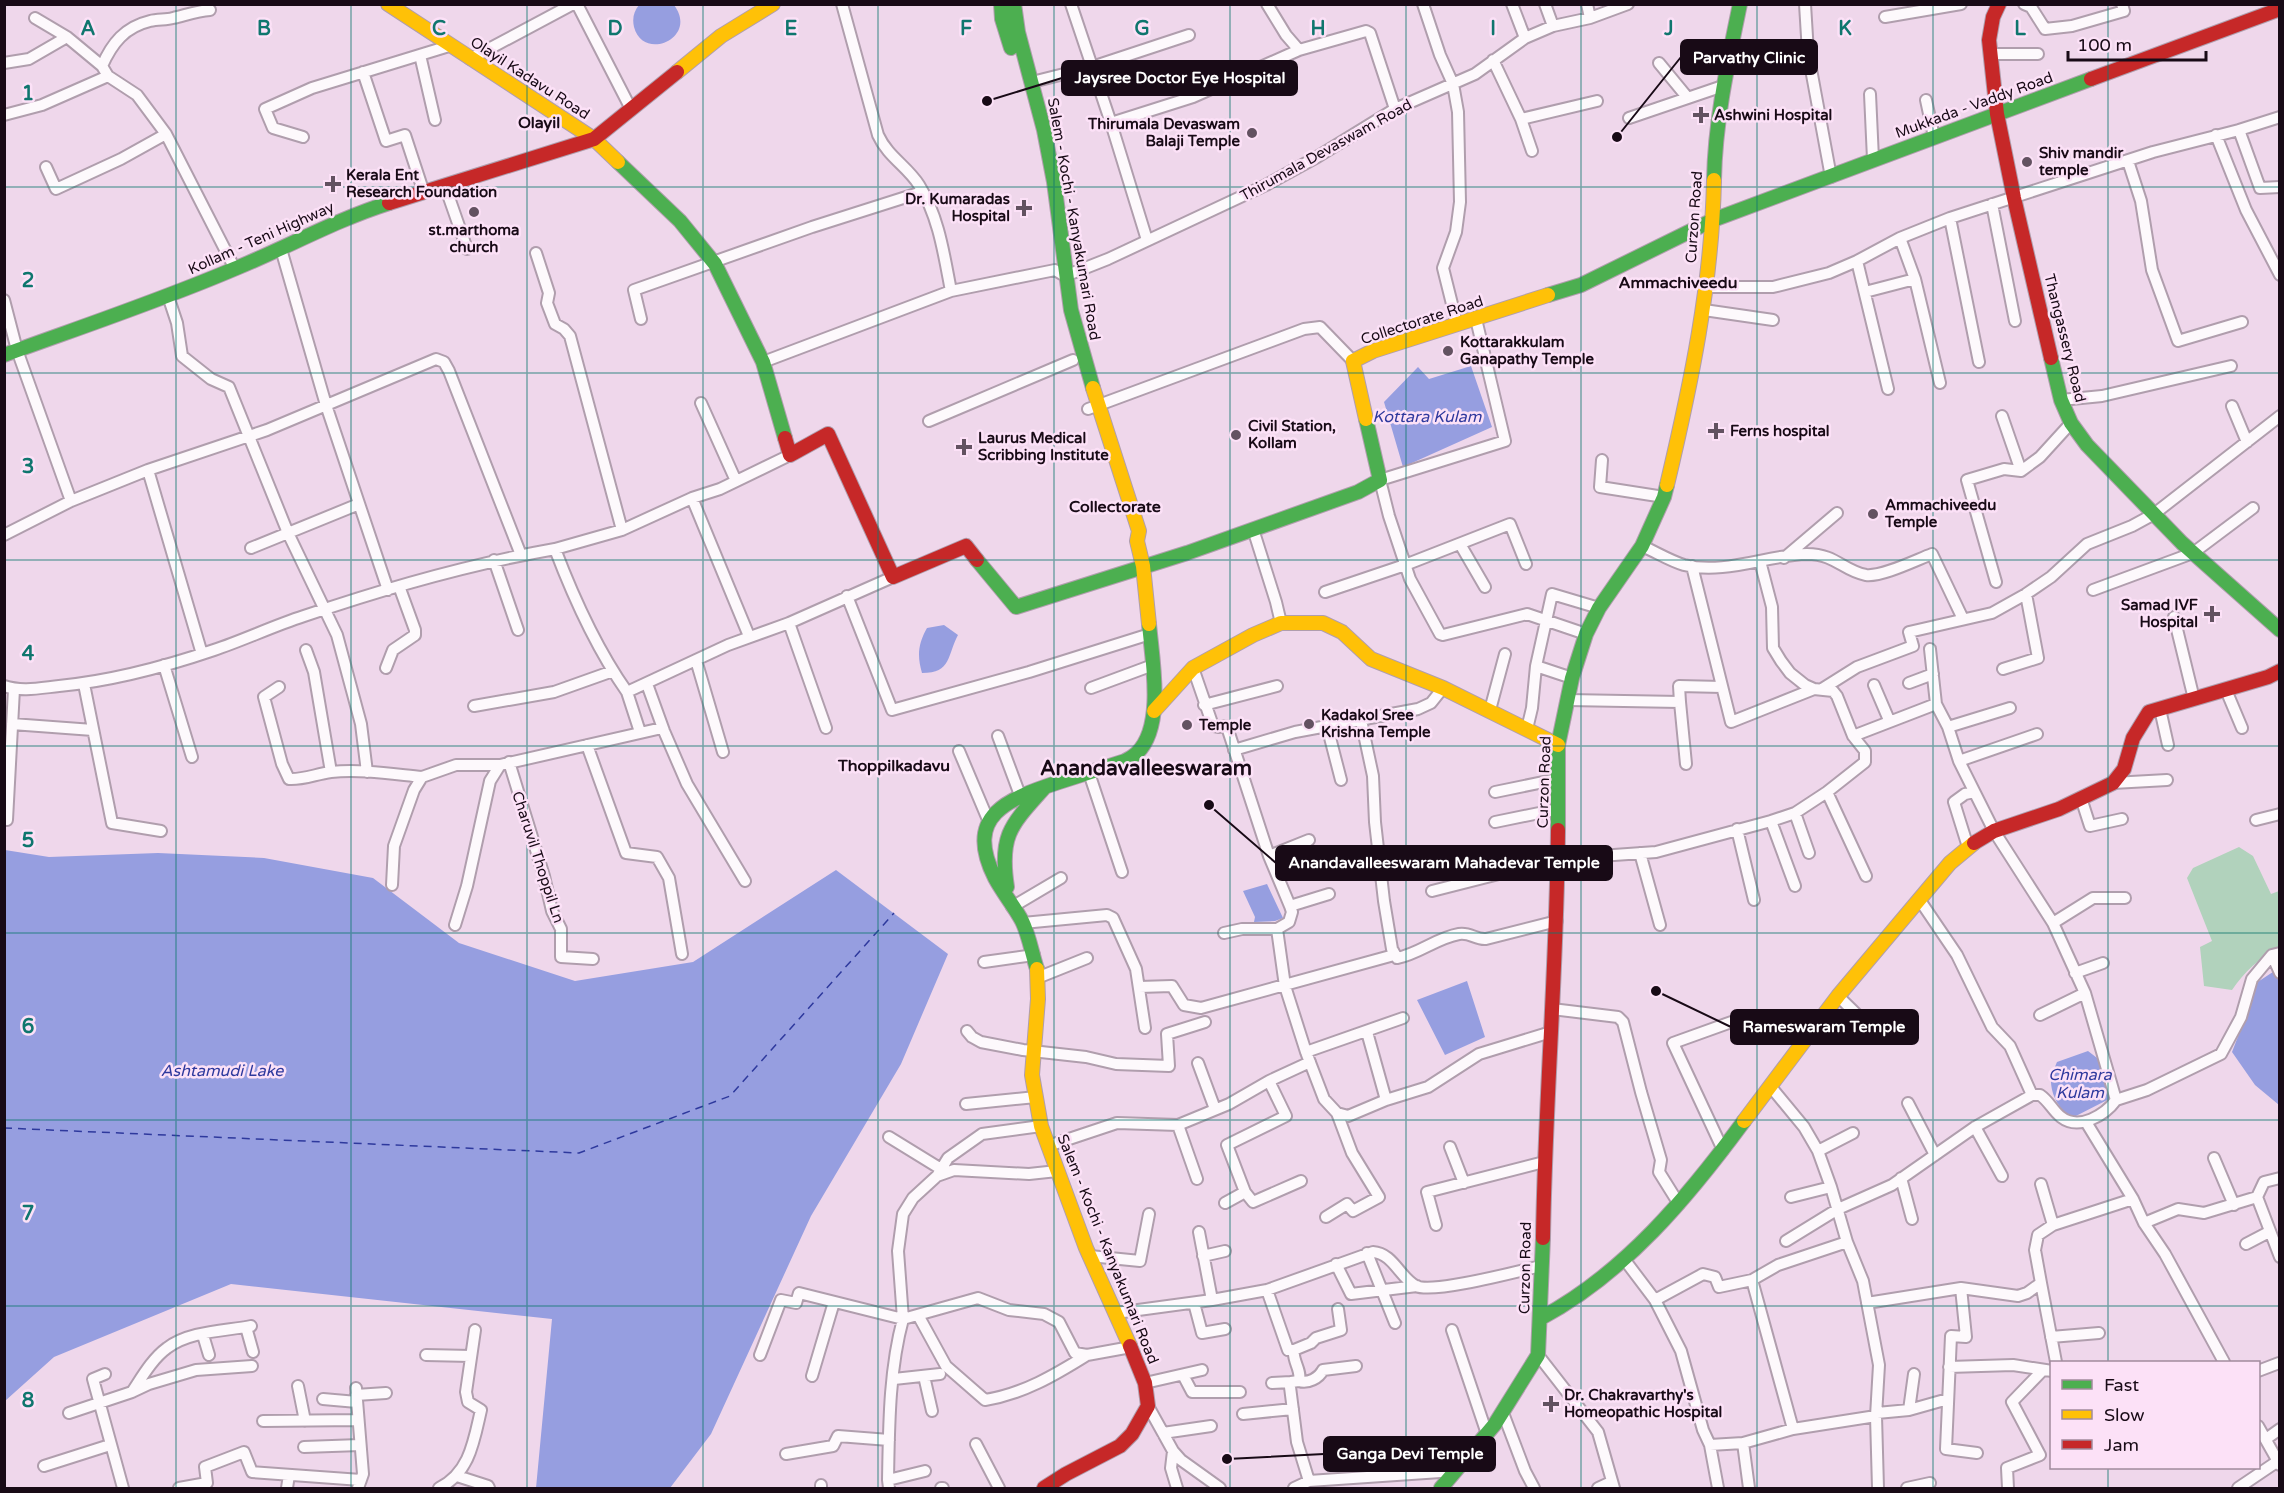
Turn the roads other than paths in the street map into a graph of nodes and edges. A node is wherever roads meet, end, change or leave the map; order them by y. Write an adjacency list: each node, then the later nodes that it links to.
1 (388, 4): 30 (main road, Olayil Kadavu Road)
2 (575, 4): 35 (street); 50 (street)
3 (773, 4): 50 (main road, Kollam - Teni Highway)
4 (842, 4): 72 (street)
5 (1001, 4): 86 (main road, Salem - Kochi - Kanyakumari Road)
6 (1014, 4): 43 (main road, Salem - Kochi - Kanyakumari Road)
7 (1071, 4): 40 (street)
8 (1267, 4): 31 (street)
9 (1423, 4): 44 (street)
10 (1512, 4): 29 (street)
11 (1545, 4): 26 (street)
12 (1587, 4): 25 (street)
13 (1628, 4): 20 (street, Thirumala Devaswam Road)
14 (1740, 4): 45 (main road, Curzon Road)
15 (1805, 4): 69 (street)
16 (1961, 4): 23 (street)
17 (1999, 4): 32 (main road, Thangassery Road)
18 (2024, 4): 19 (street)
19 (2122, 4)
20 (1612, 7): 25 (street, Thirumala Devaswam Road)
21 (210, 10): 39 (street)
22 (2279, 12): 52 (main road, Mukkada - Vaddy Road)
23 (1885, 17)
24 (35, 18): 28 (street)
25 (1590, 18): 26 (street, Thirumala Devaswam Road)
26 (1553, 26): 29 (street, Thirumala Devaswam Road)
27 (1189, 35): 40 (street)
28 (67, 37): 37 (street); 39 (street)
29 (1525, 38): 36 (street, Thirumala Devaswam Road)
30 (449, 46): 34 (street); 35 (main road, Olayil Kadavu Road)
31 (1299, 50): 51 (street); 58 (street)
32 (1990, 54): 33 (street); 52 (main road, Thangassery Road)
33 (2038, 54)
34 (420, 55): 41 (street); 57 (street)
35 (470, 59): 64 (main road, Olayil Kadavu Road)
36 (1493, 60): 44 (street, Thirumala Devaswam Road); 56 (street)
37 (4, 63)
38 (1659, 63): 47 (street)
39 (102, 66): 42 (street)
40 (1092, 67): 43 (street); 58 (street)
41 (363, 72): 62 (street); 73 (street)
42 (108, 76): 53 (street); 60 (street)
43 (1032, 82): 86 (main road, Salem - Kochi - Kanyakumari Road)
44 (1453, 84): 51 (street, Thirumala Devaswam Road); 100 (street)
45 (1723, 86): 47 (street); 77 (main road, Curzon Road)
46 (1870, 94): 66 (street)
47 (1687, 97): 55 (street)
48 (1926, 100): 63 (street)
49 (1597, 101): 56 (street)
50 (631, 109): 64 (main road, Kollam - Teni Highway)
51 (1395, 109): 79 (street, Thirumala Devaswam Road)
52 (1997, 114): 63 (main road, Mukkada - Vaddy Road); 74 (main road, Thangassery Road)
53 (4, 115)
54 (2280, 117): 59 (street)
55 (1629, 118)
56 (1521, 119): 65 (street)
57 (435, 120)
58 (1111, 123): 79 (street)
59 (2239, 130): 61 (street); 71 (street)
60 (165, 134): 68 (street); 85 (street)
61 (2216, 135): 67 (street); 87 (street)
62 (303, 137)
63 (1934, 137): 66 (main road, Mukkada - Vaddy Road)
64 (594, 139): 70 (main road, Kollam - Teni Highway); 84 (main road, Olayil Kadavu Road)
65 (1532, 151)
66 (1873, 159): 69 (main road, Mukkada - Vaddy Road)
67 (2128, 161): 74 (street); 99 (street)
68 (46, 168)
69 (1831, 177): 77 (main road, Mukkada - Vaddy Road)
70 (445, 186): 73 (main road, Kollam - Teni Highway); 81 (street)
71 (2280, 187)
72 (922, 192): 84 (street); 90 (street)
73 (424, 193): 80 (main road, Kollam - Teni Highway)
74 (2014, 198): 75 (street); 109 (main road, Thangassery Road)
75 (1992, 204): 76 (street); 98 (street)
76 (1950, 218): 78 (street); 105 (street)
77 (1713, 220): 89 (main road, Curzon Road); 96 (main road, Collectorate Road)
78 (1900, 238): 83 (street); 88 (street)
79 (1147, 240): 86 (street, Thirumala Devaswam Road)
80 (281, 249): 85 (main road, Kollam - Teni Highway); 111 (street)
81 (467, 249)
82 (536, 253): 134 (street)
83 (1857, 261): 89 (street); 91 (street)
84 (713, 262): 95 (street); 104 (main road, Olayil Kadavu Road)
85 (236, 269): 92 (main road, Kollam - Teni Highway)
86 (1060, 273): 90 (street, Thirumala Devaswam Road); 102 (main road, Salem - Kochi - Kanyakumari Road); 113 (main road, Salem - Kochi - Kanyakumari Road)
87 (2280, 275)
88 (1915, 279): 91 (street); 107 (street)
89 (1706, 287): 94 (main road, Curzon Road)
90 (951, 291): 104 (street, Thirumala Devaswam Road)
91 (1865, 292): 108 (street)
92 (168, 296): 101 (main road, Kollam - Teni Highway); 118 (street)
93 (4, 300): 101 (street)
94 (1704, 310): 97 (street); 126 (main road, Curzon Road)
95 (641, 319)
96 (1476, 319): 100 (main road, Collectorate Road); 124 (street)
97 (1773, 320)
98 (2015, 321)
99 (2242, 322)
100 (1457, 324): 103 (main road, Collectorate Road)
101 (11, 352): 128 (street)
102 (1073, 360): 113 (main road, Salem - Kochi - Kanyakumari Road); 116 (street)
103 (1353, 361): 113 (street); 124 (main road, Collectorate Road)
104 (763, 362): 120 (main road, Olayil Kadavu Road)
105 (1978, 362)
106 (2231, 366): 109 (street)
107 (1940, 383)
108 (1888, 389)
109 (2061, 400): 117 (main road, Thangassery Road)
110 (701, 403): 125 (street)
111 (326, 405): 118 (street); 129 (street); 142 (street)
112 (2232, 406): 119 (street)
113 (1093, 407): 148 (main road, Salem - Kochi - Kanyakumari Road)
114 (2002, 416): 123 (street)
115 (2280, 416): 119 (street)
116 (929, 421)
117 (2071, 423): 123 (street); 132 (main road, Thangassery Road)
118 (250, 434): 122 (street); 135 (street)
119 (2247, 442): 132 (street)
120 (790, 454): 125 (street); 150 (main road)
121 (1602, 460): 126 (street)
122 (148, 470): 128 (street); 173 (street)
123 (2021, 471): 151 (street)
124 (1380, 480): 133 (main road); 147 (street)
125 (736, 482): 127 (street)
126 (1664, 496): 138 (main road, Curzon Road)
127 (692, 498): 134 (street); 170 (street)
128 (71, 501): 136 (street)
129 (359, 504): 135 (street); 154 (street)
130 (2253, 508): 141 (street)
131 (1837, 513): 143 (street)
132 (2154, 514): 141 (main road, Thangassery Road); 157 (street)
133 (1253, 529): 148 (main road); 165 (street)
134 (622, 530): 140 (street)
135 (288, 533): 139 (street); 160 (street)
136 (4, 535)
137 (1460, 544): 146 (street); 147 (street); 153 (street)
138 (1642, 546): 149 (street); 159 (main road, Curzon Road)
139 (251, 548)
140 (555, 549): 142 (street); 182 (street)
141 (2193, 553): 155 (street); 167 (main road, Thangassery Road)
142 (521, 555): 144 (street)
143 (1784, 558): 145 (street); 163 (street)
144 (494, 560): 152 (street); 166 (street)
145 (1760, 561): 149 (street); 196 (street)
146 (1526, 564)
147 (1405, 565): 156 (street); 162 (street)
148 (1143, 566): 150 (main road); 168 (main road, Salem - Kochi - Kanyakumari Road)
149 (1692, 566): 193 (street)
150 (893, 577): 158 (street)
151 (1996, 582)
152 (399, 586): 154 (street); 179 (street)
153 (1485, 587)
154 (387, 590): 160 (street)
155 (2093, 590)
156 (1325, 592)
157 (2026, 594): 163 (street); 181 (street)
158 (847, 596): 164 (street); 168 (street)
159 (1599, 608): 162 (street); 169 (main road, Curzon Road)
160 (325, 610): 173 (street); 234 (street)
161 (2174, 617): 199 (street)
162 (1547, 620): 169 (street); 178 (street)
163 (1963, 620): 196 (street)
164 (789, 623): 170 (street); 215 (street)
165 (1281, 623): 180 (main road); 195 (main road)
166 (518, 630)
167 (2280, 630)
168 (1150, 634): 177 (main road, Salem - Kochi - Kanyakumari Road)
169 (1586, 634): 185 (main road, Curzon Road)
170 (749, 636): 175 (street)
171 (1930, 649): 184 (street)
172 (306, 650): 233 (street)
173 (202, 654): 176 (street)
174 (1505, 654): 207 (street)
175 (696, 660): 188 (street); 227 (street)
176 (164, 665): 187 (street); 229 (street)
177 (1153, 665): 192 (street); 208 (main road, Salem - Kochi - Kanyakumari Road)
178 (1536, 666): 185 (street); 217 (street)
179 (386, 668)
180 (1192, 668): 203 (street); 208 (main road)
181 (2002, 669)
182 (613, 671): 198 (street); 204 (street)
183 (2280, 671): 197 (main road)
184 (1932, 674): 186 (street); 202 (street)
185 (1572, 678): 200 (main road, Curzon Road)
186 (1909, 683)
187 (84, 684): 194 (street); 218 (street)
188 (647, 684): 198 (street); 214 (street)
189 (1874, 685): 210 (street)
190 (1277, 686): 203 (street)
191 (279, 687): 233 (street)
192 (1091, 687)
193 (1722, 687): 196 (street); 201 (street)
194 (9, 688): 211 (street)
195 (1443, 688): 207 (main road); 209 (street)
196 (1818, 689): 222 (street)
197 (2226, 690): 199 (main road); 216 (street)
198 (627, 692): 219 (street)
199 (2194, 699): 206 (main road)
200 (1569, 700): 201 (street); 224 (main road, Curzon Road)
201 (1680, 702): 232 (street)
202 (1936, 704): 210 (street); 213 (street)
203 (1204, 705): 226 (street)
204 (474, 706)
205 (2010, 708): 213 (street)
206 (2160, 709): 225 (street); 240 (main road)
207 (1490, 710): 217 (main road)
208 (1154, 711): 235 (main road, Salem - Kochi - Kanyakumari Road)
209 (1361, 720): 212 (street); 288 (street)
210 (1889, 720): 222 (street)
211 (12, 724): 218 (street); 251 (street)
212 (1327, 726): 226 (street); 238 (street)
213 (1948, 727): 230 (street)
214 (662, 728): 219 (street); 268 (street)
215 (826, 728)
216 (2242, 728)
217 (1527, 729): 224 (main road)
218 (93, 730): 257 (street)
219 (640, 732): 223 (street)
220 (2037, 734): 230 (street)
221 (998, 736): 245 (street)
222 (1852, 736): 243 (street)
223 (587, 745): 231 (street); 285 (street)
224 (1558, 745): 237 (main road, Curzon Road)
225 (2168, 745)
226 (1234, 750): 263 (street)
227 (723, 752)
228 (959, 752): 254 (street)
229 (192, 757)
230 (1959, 761): 244 (street)
231 (505, 763): 236 (street); 281 (street); 289 (street, Charuvil Thoppil Ln)
232 (1686, 764)
233 (331, 772): 234 (street)
234 (367, 772): 236 (street)
235 (1089, 773): 241 (main road, Salem - Kochi - Kanyakumari Road); 265 (street)
236 (422, 777): 269 (street)
237 (1558, 779): 242 (street); 247 (main road, Curzon Road)
238 (1341, 780)
239 (2166, 780): 240 (street)
240 (2114, 783): 246 (main road)
241 (1046, 786): 245 (main road, Salem - Kochi - Kanyakumari Road); 276 (main road)
242 (1495, 792)
243 (1827, 792): 248 (street); 266 (street)
244 (1974, 792): 258 (street); 260 (street)
245 (1020, 795): 254 (main road, Salem - Kochi - Kanyakumari Road)
246 (2080, 798): 250 (street); 258 (main road)
247 (1559, 809): 255 (street); 264 (main road, Curzon Road)
248 (1795, 813): 253 (street); 262 (street)
249 (2280, 814): 252 (street)
250 (2122, 819)
251 (7, 820)
252 (2256, 820)
253 (1771, 821): 256 (street); 270 (street)
254 (988, 822): 276 (main road, Salem - Kochi - Kanyakumari Road)
255 (1495, 822)
256 (1737, 829): 261 (street); 275 (street)
257 (161, 831)
258 (1994, 831): 260 (main road); 280 (street)
259 (1309, 840): 263 (street)
260 (1968, 847): 274 (main road)
261 (1640, 853): 264 (street); 282 (street)
262 (1809, 853)
263 (1269, 856): 277 (street)
264 (1558, 859): 271 (street); 278 (main road, Curzon Road)
265 (1122, 872)
266 (1866, 876)
267 (1061, 878): 276 (street)
268 (745, 881)
269 (392, 885)
270 (1795, 886)
271 (1432, 891)
272 (1329, 894): 277 (street)
273 (2125, 898): 280 (street)
274 (1919, 899): 299 (main road); 315 (street)
275 (1754, 900)
276 (1011, 905): 279 (main road, Salem - Kochi - Kanyakumari Road)
277 (1290, 906): 283 (street)
278 (1557, 921): 288 (street); 300 (main road, Curzon Road)
279 (1023, 923): 287 (main road, Salem - Kochi - Kanyakumari Road); 297 (street)
280 (2052, 923): 293 (street)
281 (455, 925)
282 (1659, 925)
283 (1277, 930): 284 (street); 296 (street)
284 (1224, 933)
285 (682, 954)
286 (2276, 954): 294 (street); 318 (street)
287 (1034, 955): 291 (street); 295 (main road, Salem - Kochi - Kanyakumari Road)
288 (1394, 955): 296 (street)
289 (593, 958)
290 (1087, 958): 295 (street)
291 (984, 962)
292 (2103, 963): 293 (street)
293 (2075, 973): 298 (street)
294 (2280, 973)
295 (1037, 978): 310 (main road, Salem - Kochi - Kanyakumari Road)
296 (1285, 986): 297 (street); 311 (street)
297 (1139, 987): 305 (street)
298 (2085, 993): 301 (street); 318 (street)
299 (1838, 996): 309 (street); 314 (main road)
300 (1552, 1009): 308 (main road, Curzon Road); 351 (street)
301 (2040, 1015)
302 (1403, 1018): 307 (street)
303 (1737, 1020): 331 (street)
304 (1205, 1022): 310 (street)
305 (1145, 1028)
306 (968, 1031): 310 (street)
307 (1367, 1032): 311 (street); 317 (street)
308 (1551, 1032): 317 (street); 335 (main road, Curzon Road)
309 (1881, 1038)
310 (1034, 1052): 316 (main road, Salem - Kochi - Kanyakumari Road)
311 (1308, 1057): 313 (street); 322 (street)
312 (1198, 1062): 321 (street)
313 (1269, 1081): 321 (street); 346 (street)
314 (1771, 1087): 331 (main road); 332 (street)
315 (2032, 1095): 323 (street); 326 (street)
316 (1036, 1097): 320 (street); 325 (main road, Salem - Kochi - Kanyakumari Road)
317 (1386, 1100): 322 (street)
318 (2116, 1100): 323 (street)
319 (1908, 1103): 333 (street)
320 (966, 1104)
321 (1215, 1109): 324 (street)
322 (1337, 1113): 355 (street)
323 (2086, 1122): 349 (street)
324 (1178, 1125): 329 (street); 341 (street)
325 (1041, 1126): 329 (main road, Salem - Kochi - Kanyakumari Road); 337 (street)
326 (1975, 1128): 333 (street); 338 (street)
327 (1853, 1133): 332 (street)
328 (890, 1137): 337 (street)
329 (1048, 1146): 336 (main road, Salem - Kochi - Kanyakumari Road)
330 (1450, 1147): 343 (street)
331 (1723, 1150): 351 (main road)
332 (1818, 1151): 345 (street)
333 (1935, 1155): 339 (street)
334 (2214, 1158): 352 (street)
335 (1544, 1162): 343 (street); 372 (main road, Curzon Road)
336 (1057, 1171): 337 (street); 367 (main road, Salem - Kochi - Kanyakumari Road)
337 (939, 1172): 388 (street)
338 (2002, 1176)
339 (1901, 1178): 353 (street); 356 (street)
340 (2280, 1178): 348 (street)
341 (1197, 1179)
342 (1301, 1181): 346 (street)
343 (1464, 1183): 358 (street)
344 (2041, 1184): 359 (street)
345 (1832, 1187): 347 (street); 353 (street)
346 (1245, 1192): 350 (street)
347 (1791, 1197)
348 (2257, 1197): 352 (street); 361 (street)
349 (2133, 1199): 357 (street); 359 (street)
350 (1225, 1203)
351 (1679, 1204): 370 (main road)
352 (2234, 1205): 357 (street)
353 (1838, 1209): 362 (street); 363 (street)
354 (1149, 1214): 367 (street)
355 (1326, 1217)
356 (1912, 1219)
357 (2144, 1222): 406 (street)
358 (1436, 1225)
359 (2053, 1225): 374 (street)
360 (1198, 1232): 368 (street)
361 (2269, 1233): 364 (street); 369 (street)
362 (1786, 1241)
363 (1847, 1242): 373 (street); 383 (street)
364 (2246, 1244)
365 (1225, 1251): 368 (street)
366 (1367, 1253): 371 (street); 375 (street); 378 (street)
367 (1090, 1256): 385 (main road, Salem - Kochi - Kanyakumari Road)
368 (1203, 1256): 379 (street)
369 (2280, 1257)
370 (1624, 1259): 380 (street); 387 (main road)
371 (1336, 1263): 377 (street); 378 (street)
372 (1541, 1266): 375 (street); 387 (main road, Curzon Road)
373 (1752, 1280): 380 (street); 445 (street)
374 (2041, 1283): 376 (street); 395 (street)
375 (1417, 1286): 378 (street)
376 (1961, 1288): 383 (street); 410 (street)
377 (1267, 1290): 379 (street); 397 (street)
378 (1382, 1291): 389 (street)
379 (1212, 1300): 382 (street)
380 (1655, 1300): 455 (street)
381 (834, 1302): 388 (street); 404 (street); 418 (street)
382 (1194, 1303): 385 (street); 390 (street)
383 (1867, 1303): 439 (street)
384 (1338, 1309): 397 (street)
385 (1116, 1312): 396 (main road, Salem - Kochi - Kanyakumari Road)
386 (918, 1315): 388 (street); 401 (street); 401 (street)
387 (1541, 1318): 402 (main road, Curzon Road)
388 (903, 1319): 420 (street)
389 (1395, 1323)
390 (1226, 1329)
391 (474, 1330): 403 (street)
392 (1452, 1330): 448 (street)
393 (2099, 1334): 395 (street)
394 (203, 1335): 398 (street); 399 (street); 425 (street)
395 (2051, 1337): 405 (street)
396 (1131, 1347): 401 (street); 422 (main road, Salem - Kochi - Kanyakumari Road)
397 (1294, 1350): 421 (street)
398 (253, 1352)
399 (209, 1355)
400 (426, 1355): 403 (street)
401 (1087, 1355)
402 (1539, 1355): 437 (main road, Curzon Road); 470 (street)
403 (471, 1356): 465 (street)
404 (759, 1356)
405 (2056, 1361)
406 (2223, 1361)
407 (2279, 1363): 413 (street)
408 (252, 1366): 425 (street)
409 (1356, 1366): 421 (street)
410 (1949, 1367): 412 (street); 430 (street)
411 (1202, 1370): 417 (street)
412 (2047, 1371): 488 (street)
413 (2260, 1371)
414 (105, 1374): 431 (street)
415 (940, 1374): 419 (street)
416 (1914, 1374): 434 (street)
417 (1183, 1375): 422 (street); 426 (street)
418 (812, 1376)
419 (924, 1376): 420 (street); 435 (street)
420 (894, 1379): 450 (street)
421 (1295, 1381): 423 (street); 433 (street)
422 (1145, 1383): 432 (main road, Salem - Kochi - Kanyakumari Road)
423 (1272, 1383)
424 (298, 1386): 442 (street)
425 (132, 1392): 431 (street)
426 (1240, 1392)
427 (386, 1393): 428 (street)
428 (356, 1395): 429 (street); 440 (street)
429 (323, 1399)
430 (1948, 1399): 434 (street); 458 (street)
431 (100, 1404): 436 (street); 453 (street)
432 (1148, 1406): 447 (street); 477 (main road)
433 (1293, 1409): 438 (street); 466 (street)
434 (1910, 1410): 439 (street)
435 (932, 1411)
436 (69, 1413)
437 (1503, 1413): 448 (main road, Curzon Road); 482 (street)
438 (1243, 1414)
439 (1876, 1414): 445 (street); 486 (street)
440 (358, 1420): 442 (street); 454 (street)
441 (263, 1421): 442 (street)
442 (305, 1421)
443 (1211, 1426): 447 (street)
444 (2260, 1428): 449 (street)
445 (1793, 1429): 451 (street)
446 (2280, 1429): 449 (street)
447 (1163, 1433): 457 (street)
448 (1487, 1434): 463 (main road, Curzon Road)
449 (2266, 1439): 460 (street)
450 (889, 1440): 459 (street); 469 (street)
451 (1743, 1443): 455 (street); 485 (street)
452 (976, 1444): 476 (street)
453 (110, 1445): 461 (street); 471 (street)
454 (360, 1445): 456 (street); 468 (street)
455 (1710, 1445): 484 (street)
456 (304, 1447)
457 (1173, 1451): 478 (street); 479 (street)
458 (1977, 1453)
459 (786, 1454)
460 (2279, 1463): 489 (street)
461 (44, 1466)
462 (925, 1471): 469 (street)
463 (1455, 1471): 466 (street); 481 (main road, Curzon Road)
464 (289, 1475): 468 (street); 472 (street); 473 (street)
465 (457, 1476): 474 (street); 475 (street)
466 (1309, 1481): 480 (street)
467 (1930, 1483): 487 (street)
468 (359, 1484)
469 (888, 1484)
470 (1613, 1485): 483 (street)
471 (123, 1488)
472 (179, 1488)
473 (287, 1488)
474 (439, 1488)
475 (489, 1488)
476 (999, 1488)
477 (1044, 1488)
478 (1177, 1488)
479 (1220, 1488)
480 (1294, 1488)
481 (1442, 1488)
482 (1534, 1488)
483 (1598, 1488)
484 (1718, 1488)
485 (1749, 1488)
486 (1878, 1488)
487 (1907, 1488)
488 (2008, 1488)
489 (2238, 1488)

